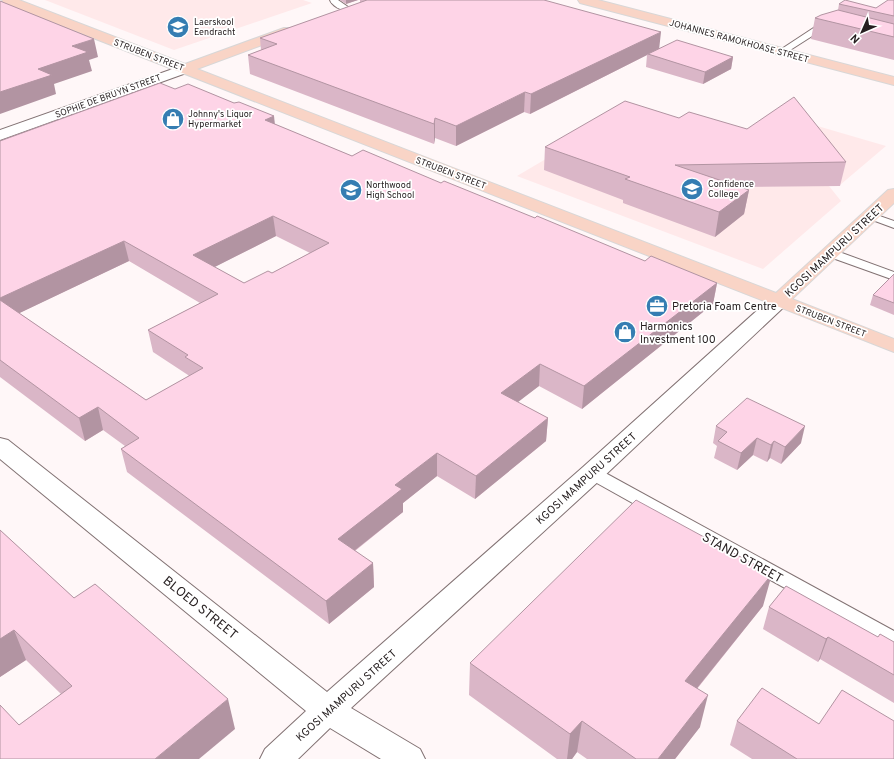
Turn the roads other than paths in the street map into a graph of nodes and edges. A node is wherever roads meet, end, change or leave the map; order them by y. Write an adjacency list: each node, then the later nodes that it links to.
1 (8, 0): 10 (main road, STRUBEN STREET)
2 (334, 0): 5 (lane)
3 (584, 0): 9 (main road, JOHANNES RAMOKHOASE STREET)
4 (360, 5): 5 (main road)
5 (347, 9): 6 (main road)
6 (332, 15)
7 (302, 26): 10 (main road, SOPHIE DE BRUYN STREET)
8 (841, 29): 9 (lane)
9 (781, 52): 11 (main road, JOHANNES RAMOKHOASE STREET)
10 (184, 69): 12 (main road, SOPHIE DE BRUYN STREET); 18 (main road, STRUBEN STREET)
11 (894, 81)
12 (0, 135)
13 (894, 194): 14 (main road, KGOSI MAMPURU STREET)
14 (871, 216): 15 (lane); 16 (main road, KGOSI MAMPURU STREET)
15 (894, 225)
16 (831, 253): 17 (lane); 18 (main road, KGOSI MAMPURU STREET)
17 (894, 276)
18 (779, 301): 19 (main road, STRUBEN STREET); 21 (main road, KGOSI MAMPURU STREET)
19 (894, 346)
20 (0, 446): 23 (main road, BLOED STREET)
21 (592, 473): 22 (lane, STAND STREET); 23 (main road, KGOSI MAMPURU STREET)
22 (894, 640)
23 (328, 710): 24 (main road, KGOSI MAMPURU STREET); 25 (main road, BLOED STREET)
24 (276, 759)
25 (409, 759)

